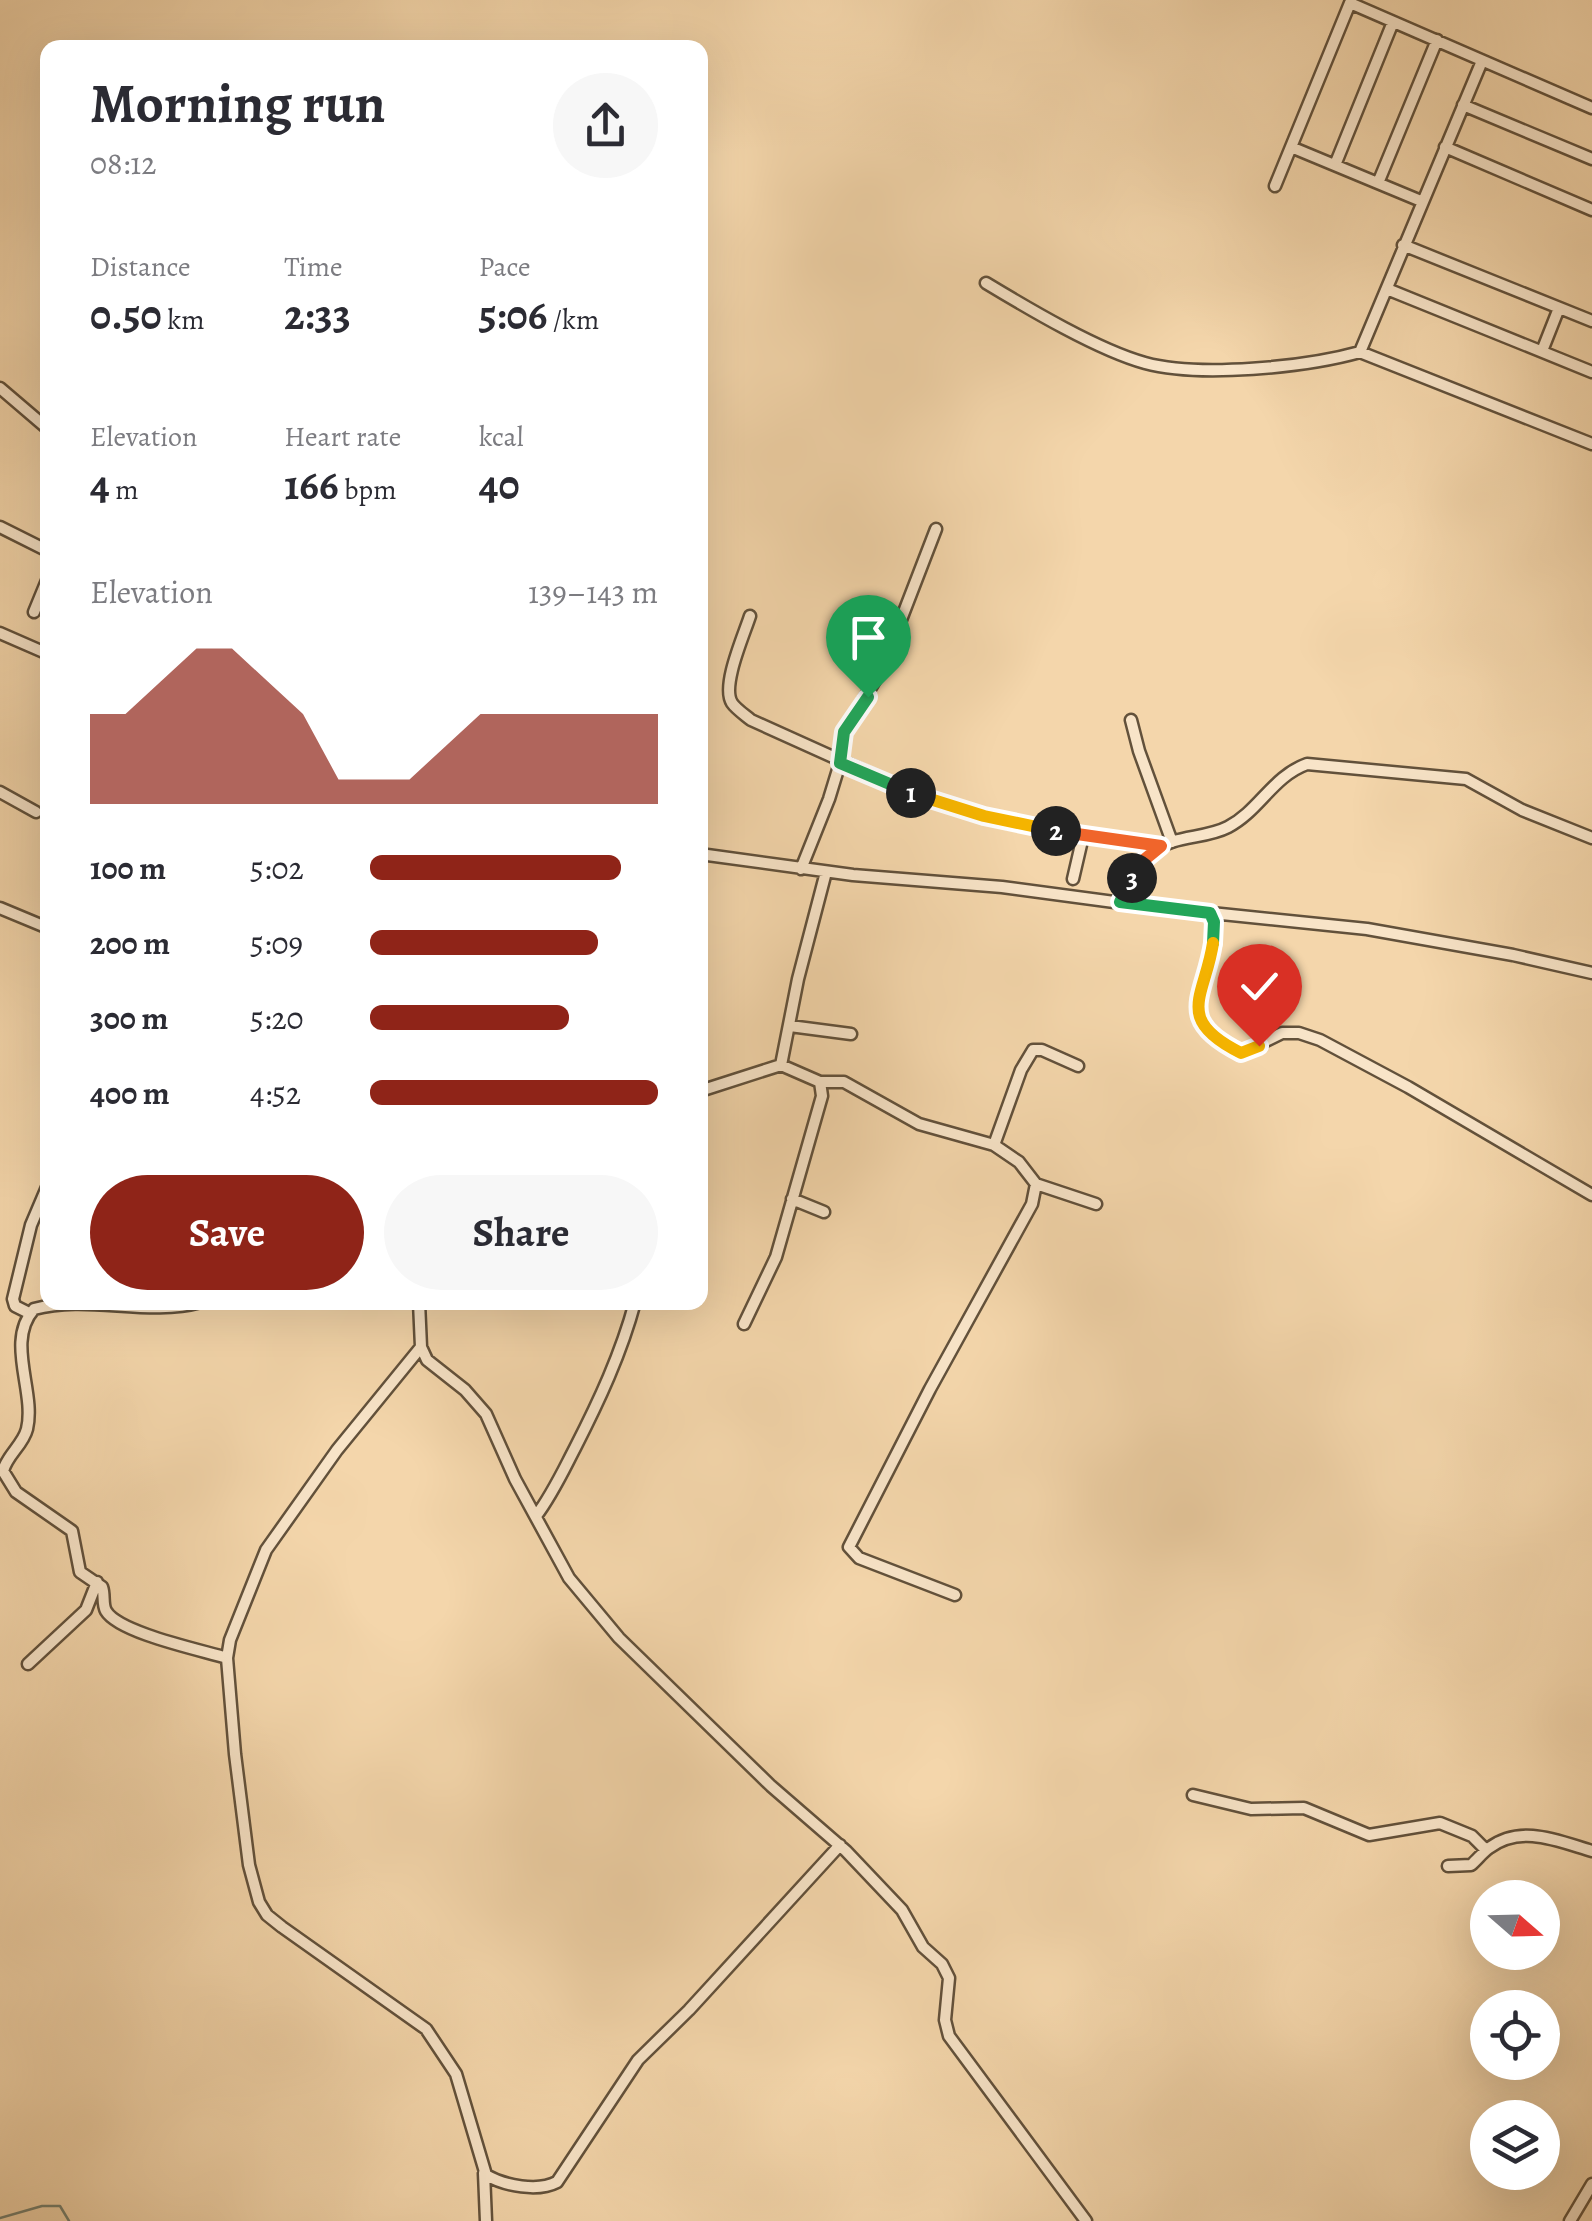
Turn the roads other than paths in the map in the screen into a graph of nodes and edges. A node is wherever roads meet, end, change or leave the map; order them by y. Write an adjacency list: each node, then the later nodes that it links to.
1 (1393, 22): 2 (street); 6 (street); 9 (street)
2 (1437, 40): 3 (street); 10 (street)
3 (1482, 61): 4 (street); 5 (street)
4 (1463, 105): 7 (street); 8 (street)
5 (1592, 108)
6 (1291, 147): 9 (street); 11 (street)
7 (1444, 147): 12 (street); 13 (street)
8 (1592, 159)
9 (1335, 165): 10 (street)
10 (1378, 182): 12 (street)
11 (1275, 186)
12 (1422, 200): 14 (street)
13 (1592, 210)
14 (1403, 245): 16 (street); 17 (street)
15 (986, 283): 20 (street)
16 (1387, 289): 19 (street); 20 (street)
17 (1559, 308): 18 (street); 19 (street)
18 (1592, 322)
19 (1542, 351): 21 (street)
20 (1360, 352): 24 (street)
21 (1592, 372)
22 (0, 388): 23 (street)
23 (40, 421)
24 (1592, 444)
25 (0, 527): 27 (street)
26 (936, 529): 34 (street)
27 (40, 547)
28 (40, 597): 29 (street)
29 (34, 612)
30 (750, 616): 34 (street)
31 (0, 633): 32 (street)
32 (40, 650)
33 (1131, 720): 39 (street)
34 (840, 763): 37 (street); 41 (street)
35 (0, 792): 36 (street)
36 (36, 812)
37 (1083, 836): 39 (street); 43 (street)
38 (1592, 838): 39 (street)
39 (1166, 844): 44 (street)
40 (708, 855): 41 (street)
41 (800, 869): 42 (street)
42 (826, 872): 44 (street); 49 (street)
43 (1073, 879)
44 (1120, 902): 46 (street)
45 (0, 908): 47 (street)
46 (1210, 913): 48 (street); 57 (street)
47 (40, 925)
48 (1592, 974)
49 (790, 1026): 50 (street); 51 (street)
50 (852, 1034)
51 (781, 1065): 53 (street); 54 (street)
52 (1078, 1066): 55 (street)
53 (820, 1082): 55 (street); 58 (street)
54 (708, 1090)
55 (994, 1145): 56 (street)
56 (1036, 1184): 60 (street); 70 (street)
57 (1592, 1195)
58 (792, 1199): 61 (street); 66 (street)
59 (40, 1203): 65 (street)
60 (1096, 1204)
61 (824, 1212)
62 (40, 1308): 65 (street)
63 (419, 1310): 67 (street)
64 (632, 1310): 68 (street)
65 (30, 1313): 69 (street)
66 (744, 1324)
67 (421, 1347): 68 (street); 71 (street)
68 (536, 1516): 74 (street)
69 (97, 1582): 71 (street); 72 (street)
70 (955, 1595)
71 (227, 1658): 78 (street)
72 (28, 1664)
73 (1193, 1795): 75 (street)
74 (840, 1845): 78 (street); 81 (street)
75 (1486, 1850): 76 (street); 77 (street)
76 (1592, 1851)
77 (1448, 1866)
78 (484, 2172): 80 (street)
79 (1592, 2184): 82 (street)
80 (486, 2221)
81 (1086, 2221)
82 (1570, 2221)

